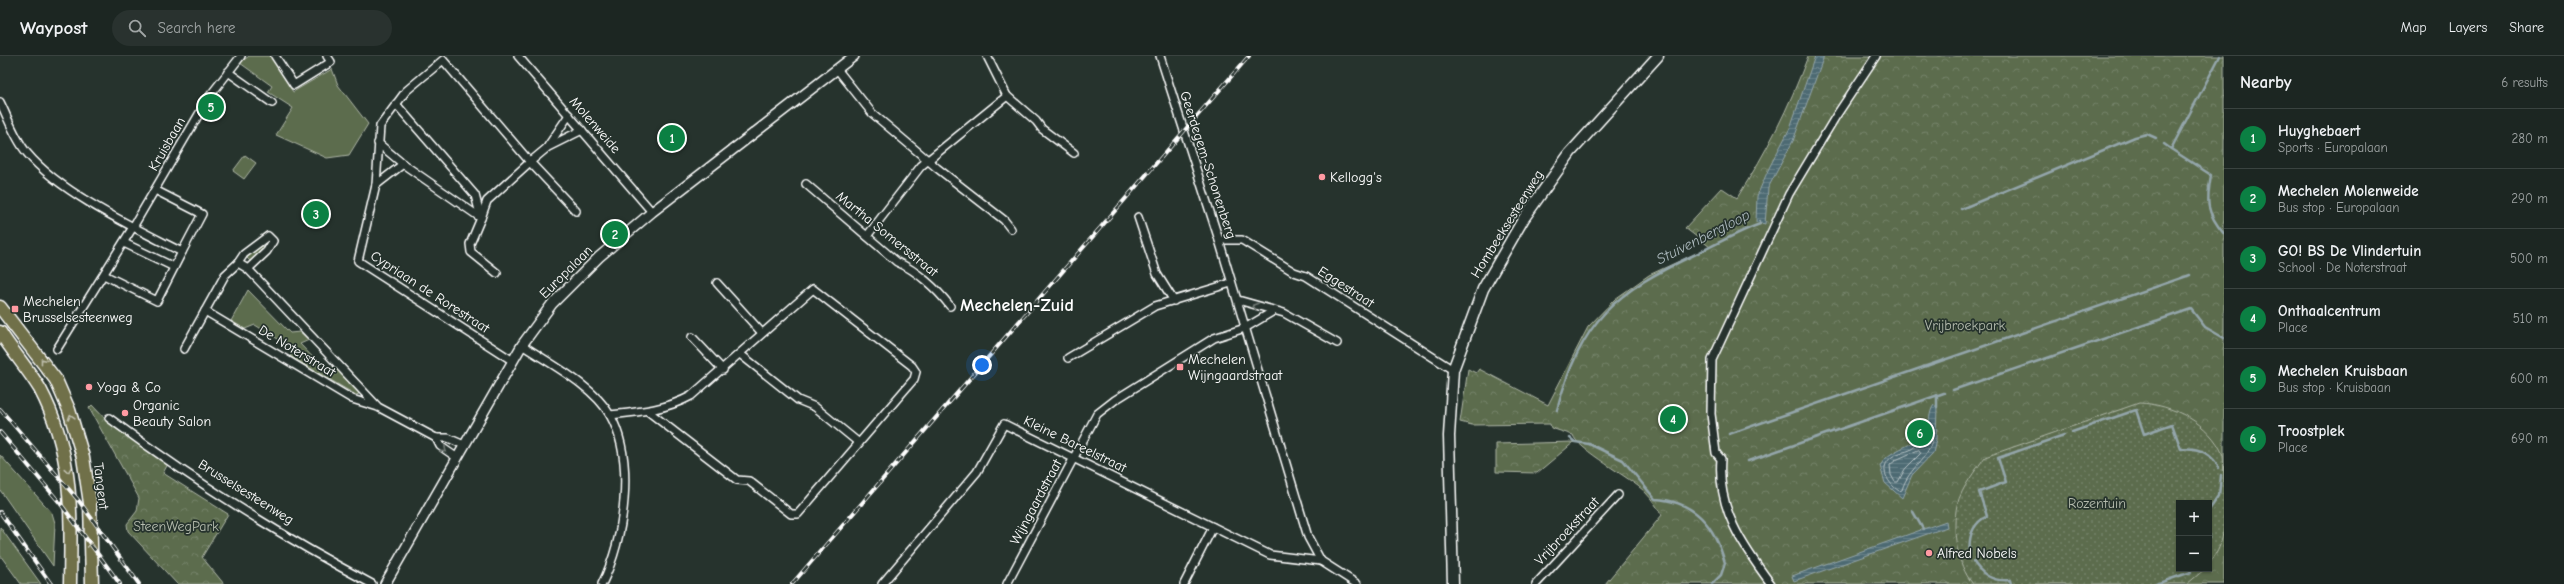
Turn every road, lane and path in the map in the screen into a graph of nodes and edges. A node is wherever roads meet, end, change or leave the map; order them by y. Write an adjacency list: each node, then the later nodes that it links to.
1 (241, 56): 11 (street, Kruisbaan)
2 (275, 56): 3 (street)
3 (327, 56)
4 (518, 56): 16 (street, Molenweide)
5 (854, 56): 10 (street, Europalaan)
6 (987, 56): 12 (street)
7 (1160, 56): 34 (street, Geerdegem-Schonenberg)
8 (1658, 56): 62 (main road, Hombeeksesteenweg)
9 (1876, 56): 86 (street)
10 (837, 69): 21 (street); 28 (street, Europalaan)
11 (228, 72): 14 (street); 26 (street, Kruisbaan)
12 (1006, 96): 20 (street); 21 (street)
13 (0, 102): 31 (street)
14 (272, 103)
15 (396, 104): 18 (street, Cypriaan de Rorestraat); 22 (street, Cypriaan de Rorestraat); 30 (street)
16 (569, 115): 17 (street, Molenweide); 19 (street)
17 (582, 130): 19 (street); 28 (street, Molenweide)
18 (378, 144): 23 (street); 25 (street, Cypriaan de Rorestraat)
19 (548, 146): 22 (street)
20 (1074, 153)
21 (929, 160): 32 (street); 33 (street)
22 (530, 162): 27 (street); 30 (street)
23 (403, 164): 25 (street); 30 (street)
24 (806, 184): 33 (street, Martha Somersstraat)
25 (376, 185): 60 (street, Cypriaan de Rorestraat)
26 (155, 190): 31 (street, Kruisbaan); 36 (street, Kruisbaan)
27 (576, 211)
28 (652, 212): 55 (street, Europalaan)
29 (1138, 217): 45 (street)
30 (481, 218): 40 (street)
31 (133, 227): 35 (street, Kruisbaan); 36 (street)
32 (1011, 229)
33 (867, 236): 46 (street, Martha Somersstraat)
34 (1219, 240): 43 (street, Geerdegem-Schonenberg); 62 (street, Eggestraat)
35 (124, 243): 38 (street); 41 (street, Kruisbaan)
36 (182, 252): 38 (street, Kruisbaan)
37 (238, 263): 39 (street, De Noterstraat); 39 (street); 48 (street)
38 (174, 267): 41 (street, Kruisbaan)
39 (248, 269): 63 (street, De Noterstraat)
40 (497, 273)
41 (104, 275): 56 (street, Kruisbaan)
42 (717, 282): 52 (street)
43 (1231, 283): 44 (street, Geerdegem-Schonenberg); 45 (street)
44 (1238, 300): 49 (street, one-way to 44); 50 (street, Geerdegem-Schonenberg)
45 (1174, 301): 59 (street)
46 (950, 306)
47 (0, 307): 76 (highway, Tangent, one-way to 47)
48 (205, 311): 57 (street); 63 (street, De Noterstraat)
49 (1272, 312): 50 (street, Wijngaardstraat); 54 (street)
50 (1246, 328): 71 (street, Wijngaardstraat); 74 (street, Geerdegem-Schonenberg)
51 (0, 332): 75 (highway, one-way to 75)
52 (762, 333): 58 (street); 68 (street)
53 (692, 338): 61 (street)
54 (1337, 343)
55 (522, 345): 60 (street, Europalaan); 65 (street)
56 (57, 349)
57 (184, 349)
58 (740, 354): 61 (street); 68 (street)
59 (1068, 358)
60 (513, 361): 69 (street, Europalaan)
61 (723, 370): 64 (street)
62 (1453, 370): 84 (main road, Hombeeksesteenweg)
63 (378, 407): 67 (street, De Noterstraat)
64 (649, 412): 65 (street); 68 (street)
65 (610, 415): 79 (street)
66 (109, 418): 77 (street, Brusselsesteenweg)
67 (436, 438): 69 (street, De Noterstraat); 70 (street, De Noterstraat, one-way to 70)
68 (859, 442)
69 (464, 445): 70 (street, Europalaan)
70 (456, 457): 78 (street, Europalaan)
71 (1074, 458): 73 (street, Kleine Bareelstraat); 80 (street, Kleine Bareelstraat); 81 (street, Wijngaardstraat)
72 (1618, 495): 85 (street, Vrijbroekstraat)
73 (1213, 527): 74 (street, Kleine Bareelstraat); 82 (street)
74 (1321, 561): 83 (street, Geerdegem-Schonenberg)
75 (70, 584)
76 (92, 584)
77 (372, 584)
78 (385, 584)
79 (602, 584)
80 (882, 584)
81 (1007, 584)
82 (1184, 584)
83 (1357, 584)
84 (1453, 584)
85 (1536, 584)
86 (1771, 584)

